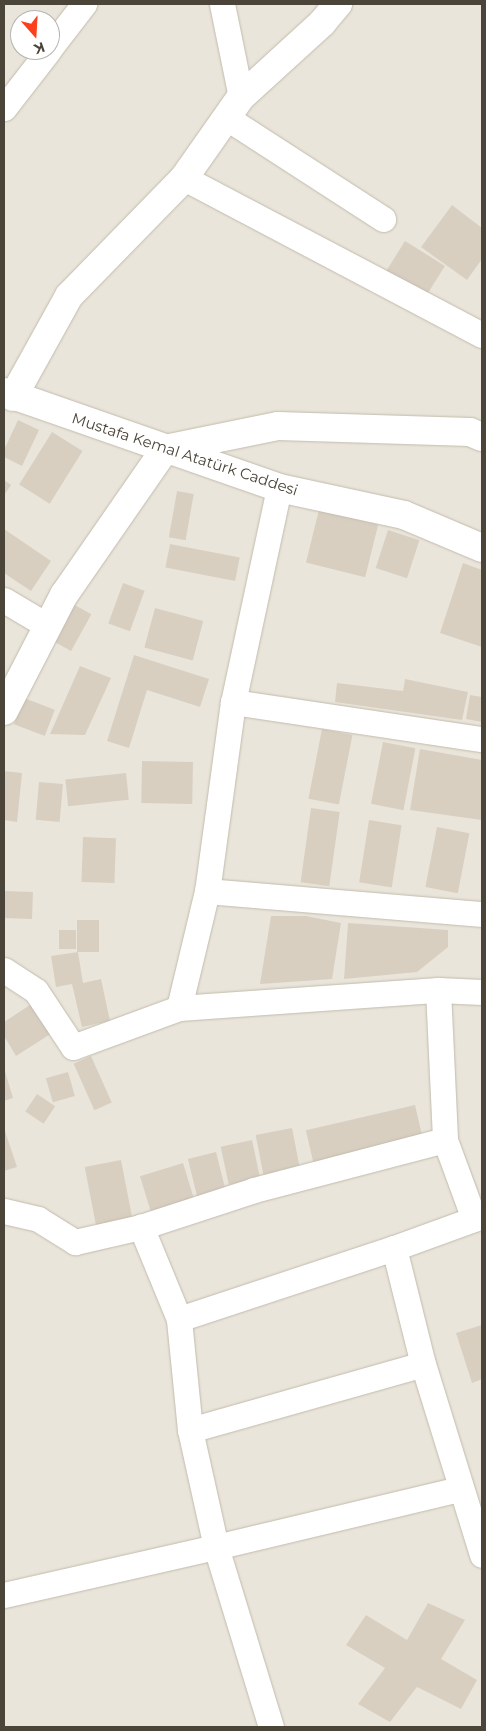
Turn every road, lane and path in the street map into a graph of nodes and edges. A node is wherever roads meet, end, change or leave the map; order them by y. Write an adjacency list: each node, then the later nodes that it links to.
1 (84, 4): 4 (street)
2 (222, 4): 6 (street)
3 (327, 10): 6 (street)
4 (60, 35)
5 (41, 60): 7 (street)
6 (234, 107): 8 (street); 9 (street)
7 (4, 108)
8 (184, 178): 10 (street); 11 (street)
9 (383, 219)
10 (482, 334)
11 (8, 394): 13 (street, Mustafa Kemal Atatürk Caddesi)
12 (482, 437): 13 (street)
13 (165, 449): 14 (street, Mustafa Kemal Atatürk Caddesi); 17 (street)
14 (280, 488): 15 (street, Mustafa Kemal Atatürk Caddesi); 18 (street)
15 (482, 548)
16 (4, 600): 17 (street)
17 (48, 626): 19 (street)
18 (233, 702): 20 (street); 21 (street)
19 (4, 711)
20 (482, 740)
21 (207, 891): 22 (street); 26 (street)
22 (482, 914)
23 (4, 970): 26 (street)
24 (438, 990): 25 (street); 26 (street); 27 (street)
25 (482, 992)
26 (179, 1008)
27 (445, 1140): 29 (street); 30 (street)
28 (4, 1211): 30 (street)
29 (478, 1218): 31 (street)
30 (141, 1227): 32 (street)
31 (394, 1248): 32 (street); 33 (street)
32 (179, 1319): 34 (street)
33 (423, 1364): 34 (street); 35 (street)
34 (190, 1430): 36 (street)
35 (460, 1489): 36 (street); 37 (street)
36 (216, 1547): 38 (street); 39 (street)
37 (482, 1555)
38 (4, 1595)
39 (271, 1727)

